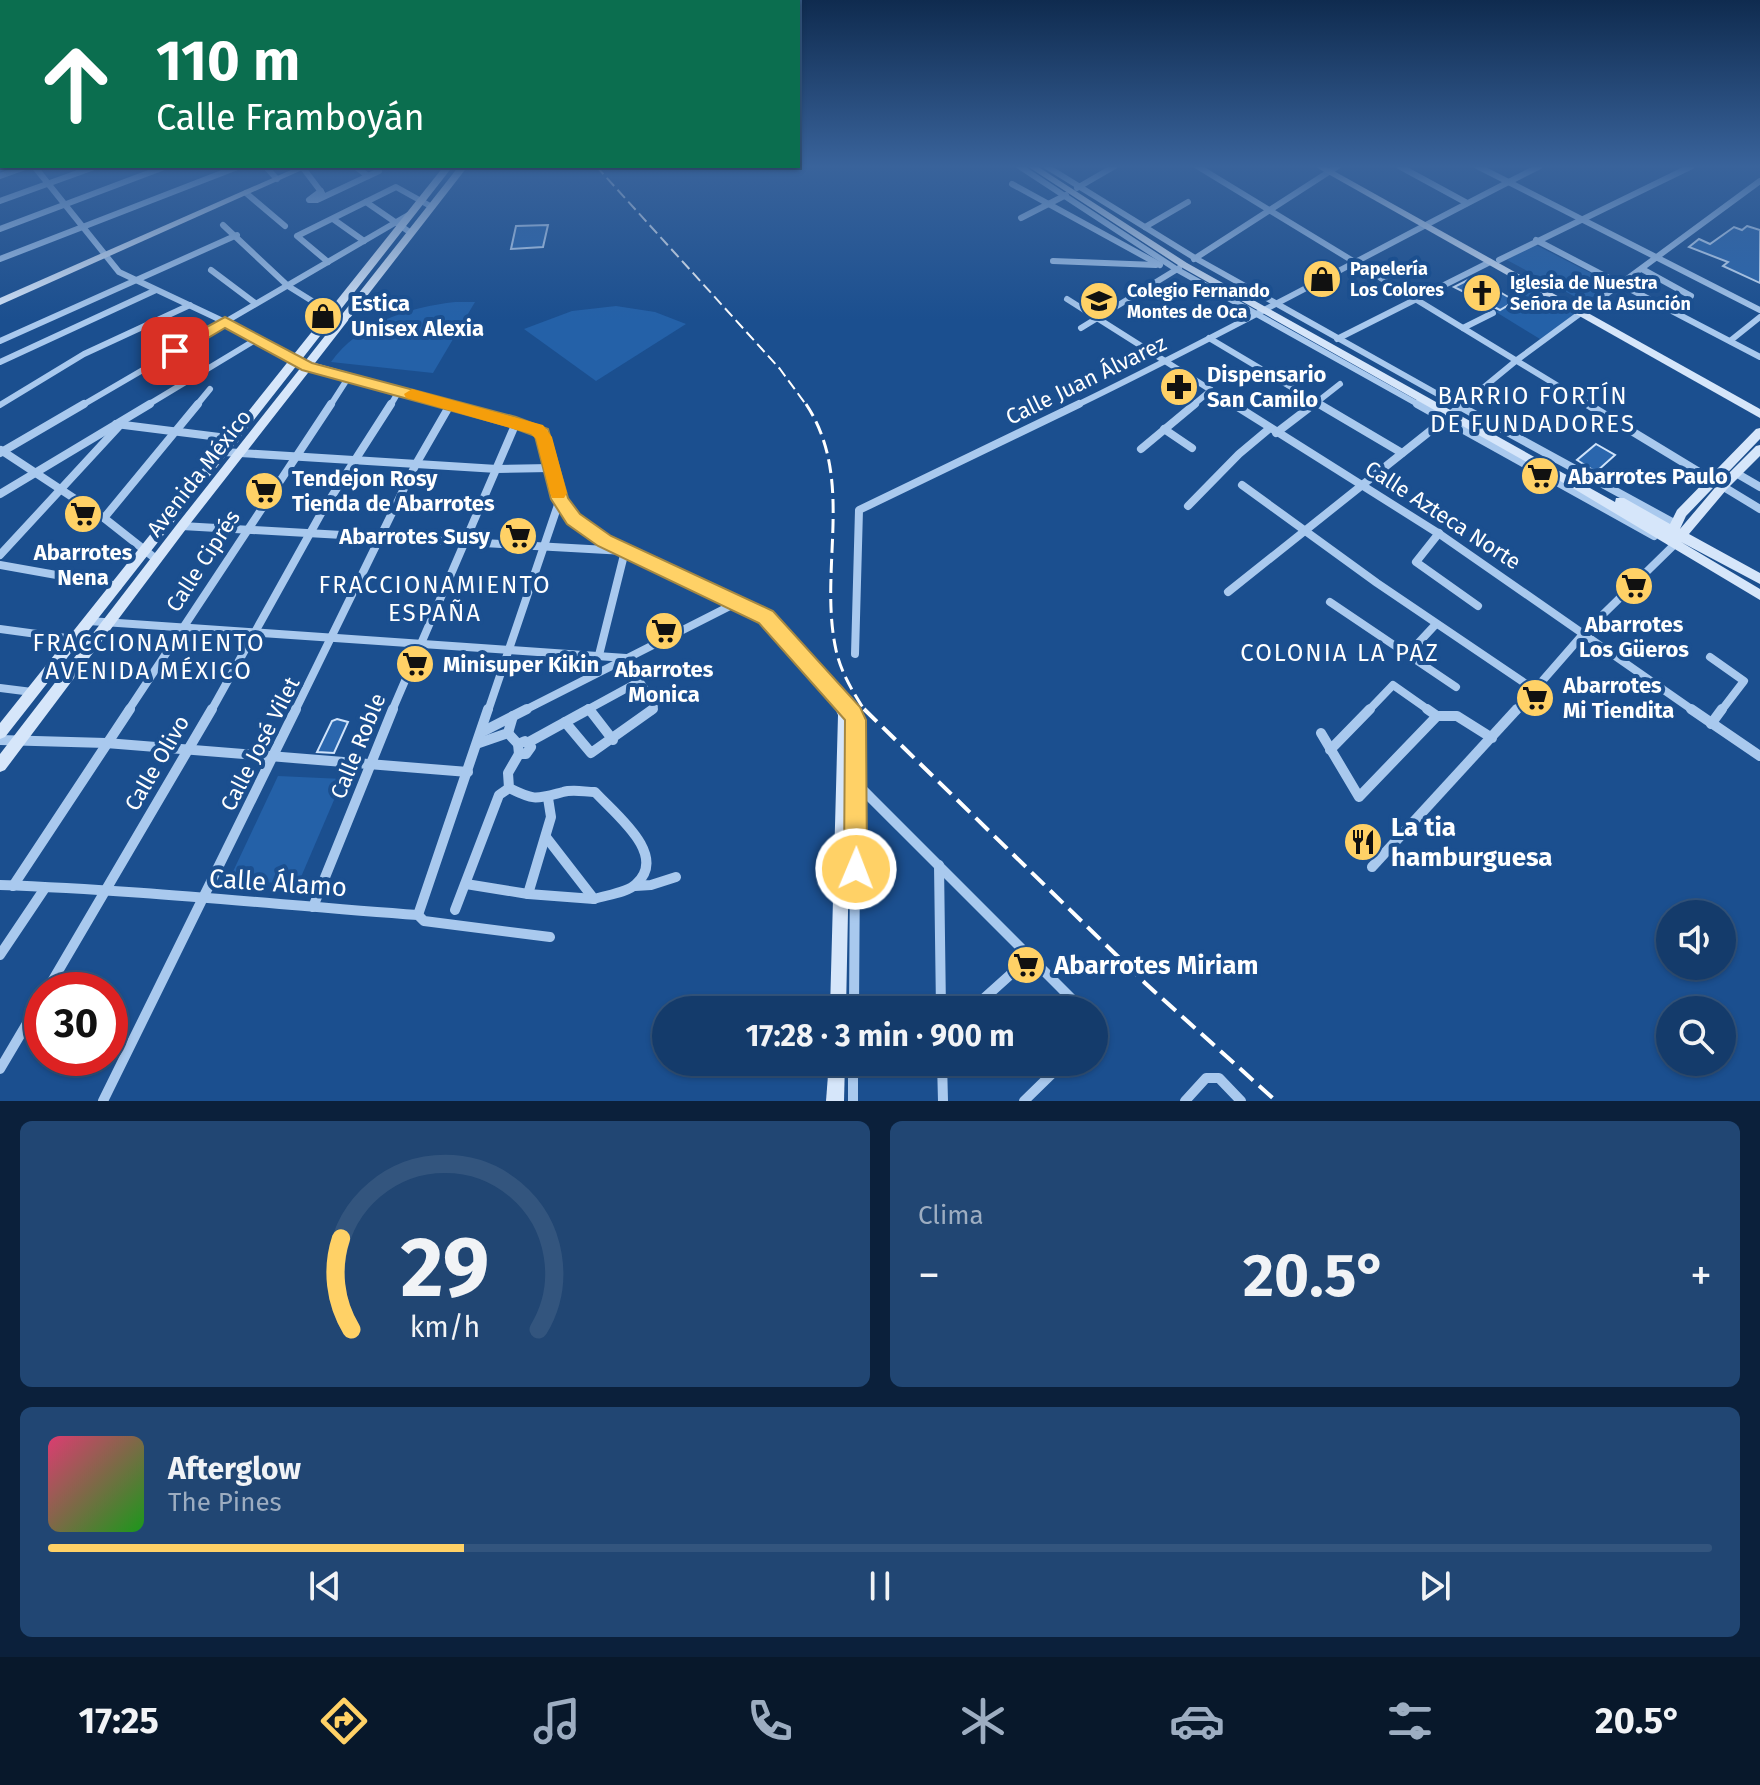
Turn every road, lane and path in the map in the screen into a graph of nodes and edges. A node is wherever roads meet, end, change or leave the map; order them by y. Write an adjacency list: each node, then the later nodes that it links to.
1 (32, 217): 29 (street)
2 (73, 217): 28 (street)
3 (109, 217): 28 (street)
4 (191, 217): 33 (street)
5 (275, 217): 25 (street)
6 (336, 217): 21 (street)
7 (388, 217): 26 (street)
8 (412, 217): 26 (street, Avenida México)
9 (412, 217): 26 (street)
10 (1072, 217): 41 (street)
11 (1112, 217): 40 (street)
12 (1125, 217): 27 (street)
13 (1162, 217): 27 (street)
14 (1256, 217): 40 (street)
15 (1283, 217): 36 (street)
16 (1417, 217): 23 (street)
17 (1438, 217): 23 (street, Calle Juan Álvarez)
18 (1576, 217): 22 (street)
19 (1582, 217): 22 (street)
20 (1711, 217): 34 (street)
21 (333, 219): 32 (street); 39 (street)
22 (1579, 219): 31 (street); 34 (street)
23 (1427, 223): 36 (street, Calle Juan Álvarez); 38 (street)
24 (223, 225): 30 (street)
25 (285, 226)
26 (402, 227): 32 (street); 44 (street, Avenida México)
27 (1145, 227): 40 (street)
28 (82, 228): 33 (street); 35 (street)
29 (0, 229)
30 (237, 235): 45 (street); 47 (street)
31 (1536, 240): 38 (street); 46 (street)
32 (364, 241): 39 (street)
33 (103, 256): 45 (street); 52 (street)
34 (1657, 258): 42 (street); 56 (street)
35 (0, 259)
36 (1354, 260): 51 (street); 55 (street, Calle Juan Álvarez)
37 (1053, 261): 41 (street)
38 (1495, 261): 51 (street); 57 (street)
39 (328, 262): 47 (street)
40 (1186, 264): 41 (street); 55 (street); 61 (street)
41 (1160, 265)
42 (1642, 269): 46 (street); 49 (street)
43 (211, 270): 53 (street)
44 (374, 272): 59 (street, Avenida México); 74 (street, Avenida México)
45 (136, 280): 48 (street); 68 (street)
46 (1621, 284): 57 (street); 69 (street)
47 (288, 286): 53 (street); 59 (street)
48 (156, 290): 54 (street); 72 (street)
49 (1691, 296)
50 (1067, 299): 61 (street, Calle Azteca Norte)
51 (1416, 299): 64 (street); 67 (street)
52 (0, 302)
53 (255, 303): 62 (street)
54 (190, 305): 62 (street); 81 (street)
55 (1264, 308): 65 (street, Calle Juan Álvarez); 67 (street); 84 (street)
56 (1760, 310)
57 (1585, 312): 71 (street); 83 (street); 85 (street)
58 (1493, 313): 64 (street)
59 (333, 314): 74 (street, Avenida México)
60 (1760, 317): 69 (street)
61 (1097, 319): 63 (street); 73 (street, Calle Azteca Norte)
62 (225, 322): 66 (street); 96 (street)
63 (1081, 328)
64 (1463, 328): 71 (street)
65 (1209, 338): 73 (street, Calle Juan Álvarez); 80 (street)
66 (257, 339): 74 (street); 87 (street)
67 (1337, 339): 84 (street)
68 (0, 341)
69 (1730, 341): 70 (street)
70 (1760, 357)
71 (1517, 360): 84 (street); 107 (street)
72 (0, 362)
73 (1165, 362): 78 (street, Calle Azteca Norte); 152 (street, Calle Juan Álvarez)
74 (302, 364): 75 (street); 92 (street, Avenida México); 99 (street, Avenida México)
75 (348, 378): 79 (street); 100 (street, Calle Ciprés)
76 (1340, 384): 80 (street)
77 (210, 389): 89 (street)
78 (1211, 390): 88 (street); 90 (street, Calle Azteca Norte)
79 (399, 391): 82 (street); 101 (street, Calle Olivo)
80 (1319, 403): 90 (street); 98 (street)
81 (0, 405)
82 (450, 405): 86 (street); 102 (street, Calle José Vilet)
83 (1760, 407)
84 (1452, 412): 98 (street); 115 (street); 118 (street); 122 (street); 122 (street)
85 (1760, 414)
86 (516, 423): 103 (street); 104 (street, Calle Roble)
87 (118, 424): 89 (street); 105 (street); 111 (street)
88 (1164, 429): 93 (street); 94 (street)
89 (178, 430): 92 (street); 117 (street)
90 (1273, 431): 109 (street, Calle Azteca Norte); 114 (street)
91 (1760, 432): 107 (street)
92 (235, 439): 97 (street, Avenida México)
93 (1192, 448)
94 (1141, 449)
95 (1760, 449): 106 (street)
96 (1, 452): 105 (street)
97 (224, 452): 99 (street); 129 (street, Avenida México)
98 (1402, 453): 109 (street)
99 (239, 454): 100 (street); 119 (street, Avenida México)
100 (293, 457): 101 (street); 120 (street, Calle Ciprés)
101 (356, 461): 102 (street); 123 (street, Calle Olivo)
102 (416, 464): 104 (street); 125 (street, Calle José Vilet)
103 (550, 468): 104 (street); 113 (street)
104 (497, 469): 126 (street, Calle Roble)
105 (32, 472): 111 (street); 112 (street)
106 (1736, 473): 107 (street); 110 (street)
107 (1718, 482): 116 (street); 122 (street)
108 (1242, 485): 121 (street)
109 (1364, 485): 121 (street); 124 (street, Calle Azteca Norte)
110 (1760, 487)
111 (60, 491): 117 (street); 130 (street)
112 (0, 494)
113 (560, 499): 127 (street); 128 (street)
114 (1188, 506)
115 (1647, 508): 118 (street); 122 (street)
116 (1760, 509)
117 (104, 518): 129 (street)
118 (1657, 521): 122 (street)
119 (182, 526): 120 (street); 131 (street, Avenida México)
120 (245, 530): 123 (street); 143 (street, Calle Ciprés)
121 (1308, 531): 135 (street); 142 (street)
122 (1675, 532): 133 (street); 136 (street); 146 (street)
123 (309, 533): 125 (street); 145 (street, Calle Olivo)
124 (1439, 533): 139 (street); 146 (street, Calle Azteca Norte)
125 (383, 537): 126 (street); 147 (street, Calle José Vilet)
126 (463, 542): 127 (street); 149 (street, Calle Roble)
127 (543, 546): 128 (street); 150 (street)
128 (625, 551): 138 (street); 153 (street)
129 (145, 552): 131 (street); 134 (street, Avenida México)
130 (0, 555)
131 (156, 559): 141 (street, Avenida México)
132 (0, 565): 134 (street)
133 (1760, 579)
134 (118, 586): 140 (street, Avenida México)
135 (1228, 592)
136 (1760, 595)
137 (1330, 602): 151 (street)
138 (736, 603): 155 (street); 162 (street)
139 (1478, 606)
140 (89, 621): 141 (street); 148 (street, Avenida México)
141 (108, 623): 143 (street); 173 (street, Avenida México)
142 (1436, 624): 151 (street); 160 (street)
143 (182, 628): 145 (street); 176 (street, Calle Ciprés)
144 (0, 629): 148 (street)
145 (257, 632): 147 (street); 180 (street, Calle Olivo)
146 (1585, 632): 160 (street); 167 (street, Calle Azteca Norte)
147 (334, 637): 149 (street); 182 (street, Calle José Vilet)
148 (74, 639): 161 (street, Avenida México)
149 (419, 644): 150 (street); 183 (street, Calle Roble)
150 (511, 649): 153 (street); 168 (street)
151 (1409, 653): 158 (street)
152 (855, 654)
153 (599, 655): 155 (street)
154 (1710, 657): 167 (street)
155 (626, 658): 164 (street)
156 (632, 671): 157 (street)
157 (640, 681): 163 (street); 175 (street)
158 (1456, 687)
159 (0, 688): 161 (street)
160 (1535, 690): 172 (street)
161 (32, 692): 169 (street, Avenida México)
162 (844, 706): 186 (street); 209 (street)
163 (589, 709): 166 (street); 175 (street)
164 (513, 716): 168 (street); 170 (street)
165 (1437, 716): 172 (street); 179 (street); 179 (street)
166 (565, 722): 175 (street); 178 (street)
167 (1711, 724): 181 (street, Calle Azteca Norte)
168 (482, 732): 177 (street)
169 (0, 733)
170 (508, 733): 177 (street); 178 (street)
171 (1321, 733): 179 (street)
172 (1492, 738): 191 (street)
173 (21, 739): 174 (street); 176 (street); 184 (street, Avenida México)
174 (0, 740)
175 (613, 740)
176 (106, 743): 180 (street); 195 (street, Calle Ciprés)
177 (479, 743): 185 (street)
178 (522, 747): 187 (street)
179 (1330, 750)
180 (188, 751): 182 (street); 198 (street, Calle Olivo)
181 (1760, 756)
182 (272, 758): 183 (street); 201 (street, Calle José Vilet)
183 (371, 762): 185 (street); 202 (street, Calle Roble)
184 (0, 765)
185 (468, 772): 204 (street)
186 (857, 784): 190 (street); 210 (street)
187 (509, 788): 188 (street); 193 (street)
188 (548, 798): 189 (street); 196 (street)
189 (546, 837): 199 (street); 200 (street)
190 (939, 865): 207 (street); 211 (street)
191 (1372, 867)
192 (676, 877): 196 (street)
193 (466, 884): 199 (street); 203 (street)
194 (0, 885): 195 (street, Calle Álamo)
195 (13, 886): 197 (street, Calle Álamo)
196 (635, 886): 200 (street)
197 (45, 888): 198 (street, Calle Álamo); 206 (street)
198 (106, 889): 201 (street, Calle Álamo); 208 (street, Calle Olivo)
199 (528, 894): 200 (street)
200 (594, 899)
201 (202, 900): 202 (street, Calle Álamo); 220 (street, Calle José Vilet)
202 (313, 907): 204 (street, Calle Álamo)
203 (455, 910)
204 (418, 915): 205 (street, Calle Álamo)
205 (550, 937)
206 (0, 955)
207 (1030, 957): 212 (street); 213 (street)
208 (58, 972)
209 (838, 996)
210 (854, 996)
211 (941, 996)
212 (987, 996)
213 (1069, 996)
214 (24, 1028): 215 (street)
215 (0, 1069)
216 (836, 1076): 221 (street)
217 (853, 1076): 222 (street)
218 (942, 1076): 223 (street)
219 (1050, 1076): 224 (street)
220 (103, 1101)
221 (835, 1101)
222 (853, 1101)
223 (943, 1101)
224 (1024, 1101)
225 (1185, 1101): 226 (street)
226 (1241, 1101)

